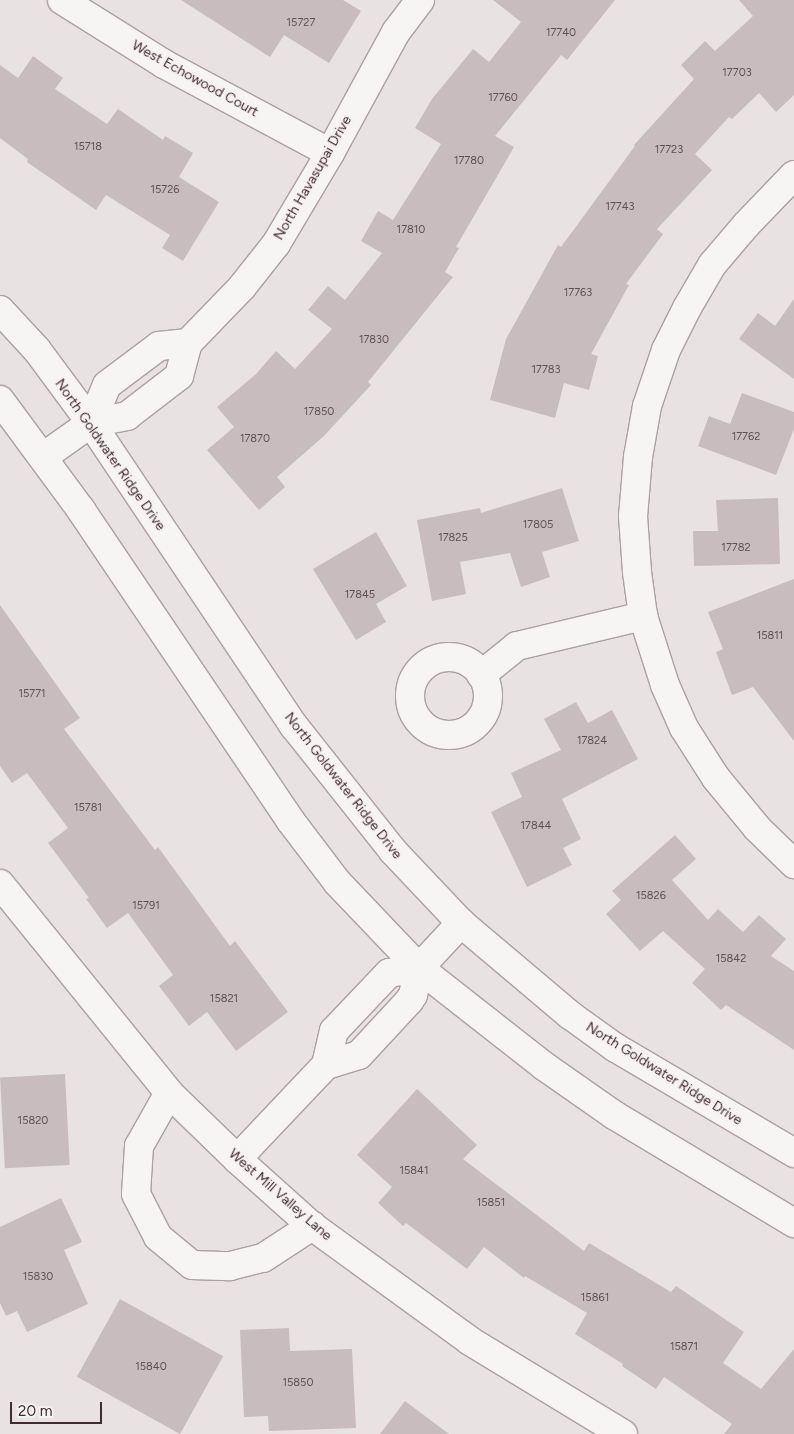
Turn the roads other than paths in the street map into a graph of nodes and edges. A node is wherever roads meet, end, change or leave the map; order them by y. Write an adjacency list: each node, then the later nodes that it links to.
1 (62, 0): 3 (street, West Echowood Court)
2 (420, 0): 3 (street, North Havasupai Drive)
3 (330, 153): 6 (street, North Havasupai Drive)
4 (794, 175): 10 (street)
5 (0, 310): 8 (street, North Goldwater Ridge Drive)
6 (188, 343): 8 (street); 8 (street, North Havasupai Drive)
7 (0, 400): 9 (street)
8 (91, 423): 9 (street, North Havasupai Drive); 14 (street, North Goldwater Ridge Drive)
9 (43, 457): 15 (street)
10 (643, 616): 11 (street); 12 (street)
11 (481, 675)
12 (794, 864)
13 (0, 884): 16 (street, West Mill Valley Lane)
14 (461, 923): 15 (street); 17 (street, North Goldwater Ridge Drive)
15 (419, 968): 18 (street); 19 (street)
16 (169, 1094): 18 (street, West Mill Valley Lane); 20 (street)
17 (794, 1153)
18 (237, 1159): 20 (street, West Mill Valley Lane)
19 (794, 1223)
20 (312, 1226): 21 (street, West Mill Valley Lane)
21 (623, 1434)

